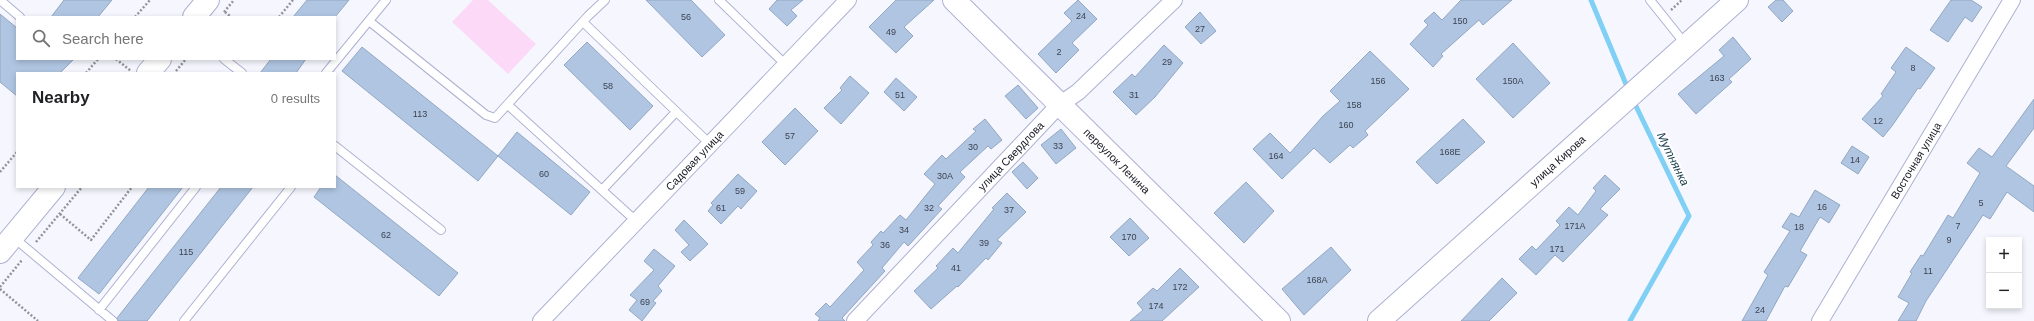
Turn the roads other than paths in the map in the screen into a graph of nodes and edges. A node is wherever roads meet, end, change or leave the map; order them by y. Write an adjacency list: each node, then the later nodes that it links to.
1 (0, 0): 12 (lane)
2 (386, 0): 14 (lane)
3 (605, 0): 15 (lane)
4 (719, 0): 19 (lane)
5 (848, 0): 19 (street, Садовая улица)
6 (954, 0): 23 (street, переулок Ленина)
7 (1174, 0): 23 (street, улица Свердлова)
8 (1650, 0): 16 (lane)
9 (1737, 0): 16 (street, улица Кирова)
10 (2012, 0): 42 (street, Восточная улица)
11 (216, 6): 13 (street)
12 (19, 16)
13 (196, 16)
14 (369, 21): 22 (lane); 24 (lane)
15 (583, 22): 24 (lane); 25 (lane)
16 (1686, 45): 41 (street, улица Кирова)
17 (159, 60): 20 (street)
18 (225, 60): 21 (lane)
19 (786, 65): 26 (street, Садовая улица)
20 (149, 72)
21 (241, 72)
22 (327, 72)
23 (1058, 105): 39 (street, улица Свердлова); 40 (street, переулок Ленина)
24 (508, 106): 31 (lane)
25 (676, 112): 26 (lane); 31 (lane)
26 (710, 144): 32 (street, Садовая улица)
27 (336, 147): 33 (lane)
28 (53, 188): 34 (street)
29 (195, 188): 35 (lane)
30 (291, 188): 37 (lane)
31 (602, 190): 32 (lane)
32 (636, 221): 38 (street, Садовая улица)
33 (441, 230)
34 (6, 244): 35 (lane)
35 (99, 310): 36 (lane)
36 (113, 321)
37 (184, 321)
38 (540, 321)
39 (855, 321)
40 (1280, 321)
41 (1379, 321)
42 (1820, 321)

